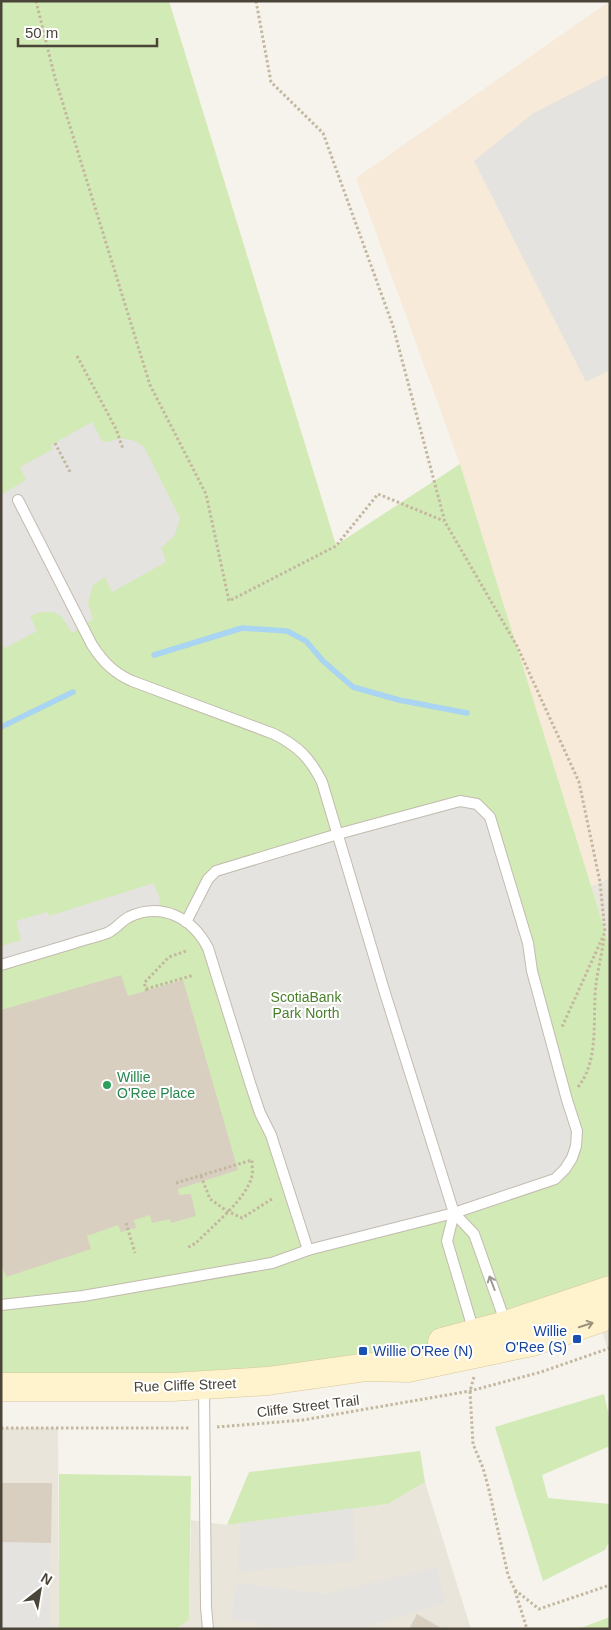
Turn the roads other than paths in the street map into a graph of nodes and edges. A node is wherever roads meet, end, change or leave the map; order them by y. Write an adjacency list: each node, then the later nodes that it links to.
1 (18, 500): 2 (lane)
2 (338, 834): 3 (lane); 5 (lane); 5 (lane)
3 (186, 922): 4 (lane); 6 (lane)
4 (1, 964)
5 (454, 1213): 6 (lane); 10 (lane, one-way to 5); 11 (lane)
6 (308, 1250): 8 (lane)
7 (610, 1290): 10 (main road, Rue Cliffe Street)
8 (1, 1305)
9 (610, 1315): 10 (main road, Rue Cliffe Street, one-way to 9)
10 (507, 1329): 11 (main road, Rue Cliffe Street)
11 (477, 1344): 12 (main road, Rue Cliffe Street)
12 (204, 1385): 13 (main road, Rue Cliffe Street); 14 (lane)
13 (1, 1387)
14 (208, 1629)

